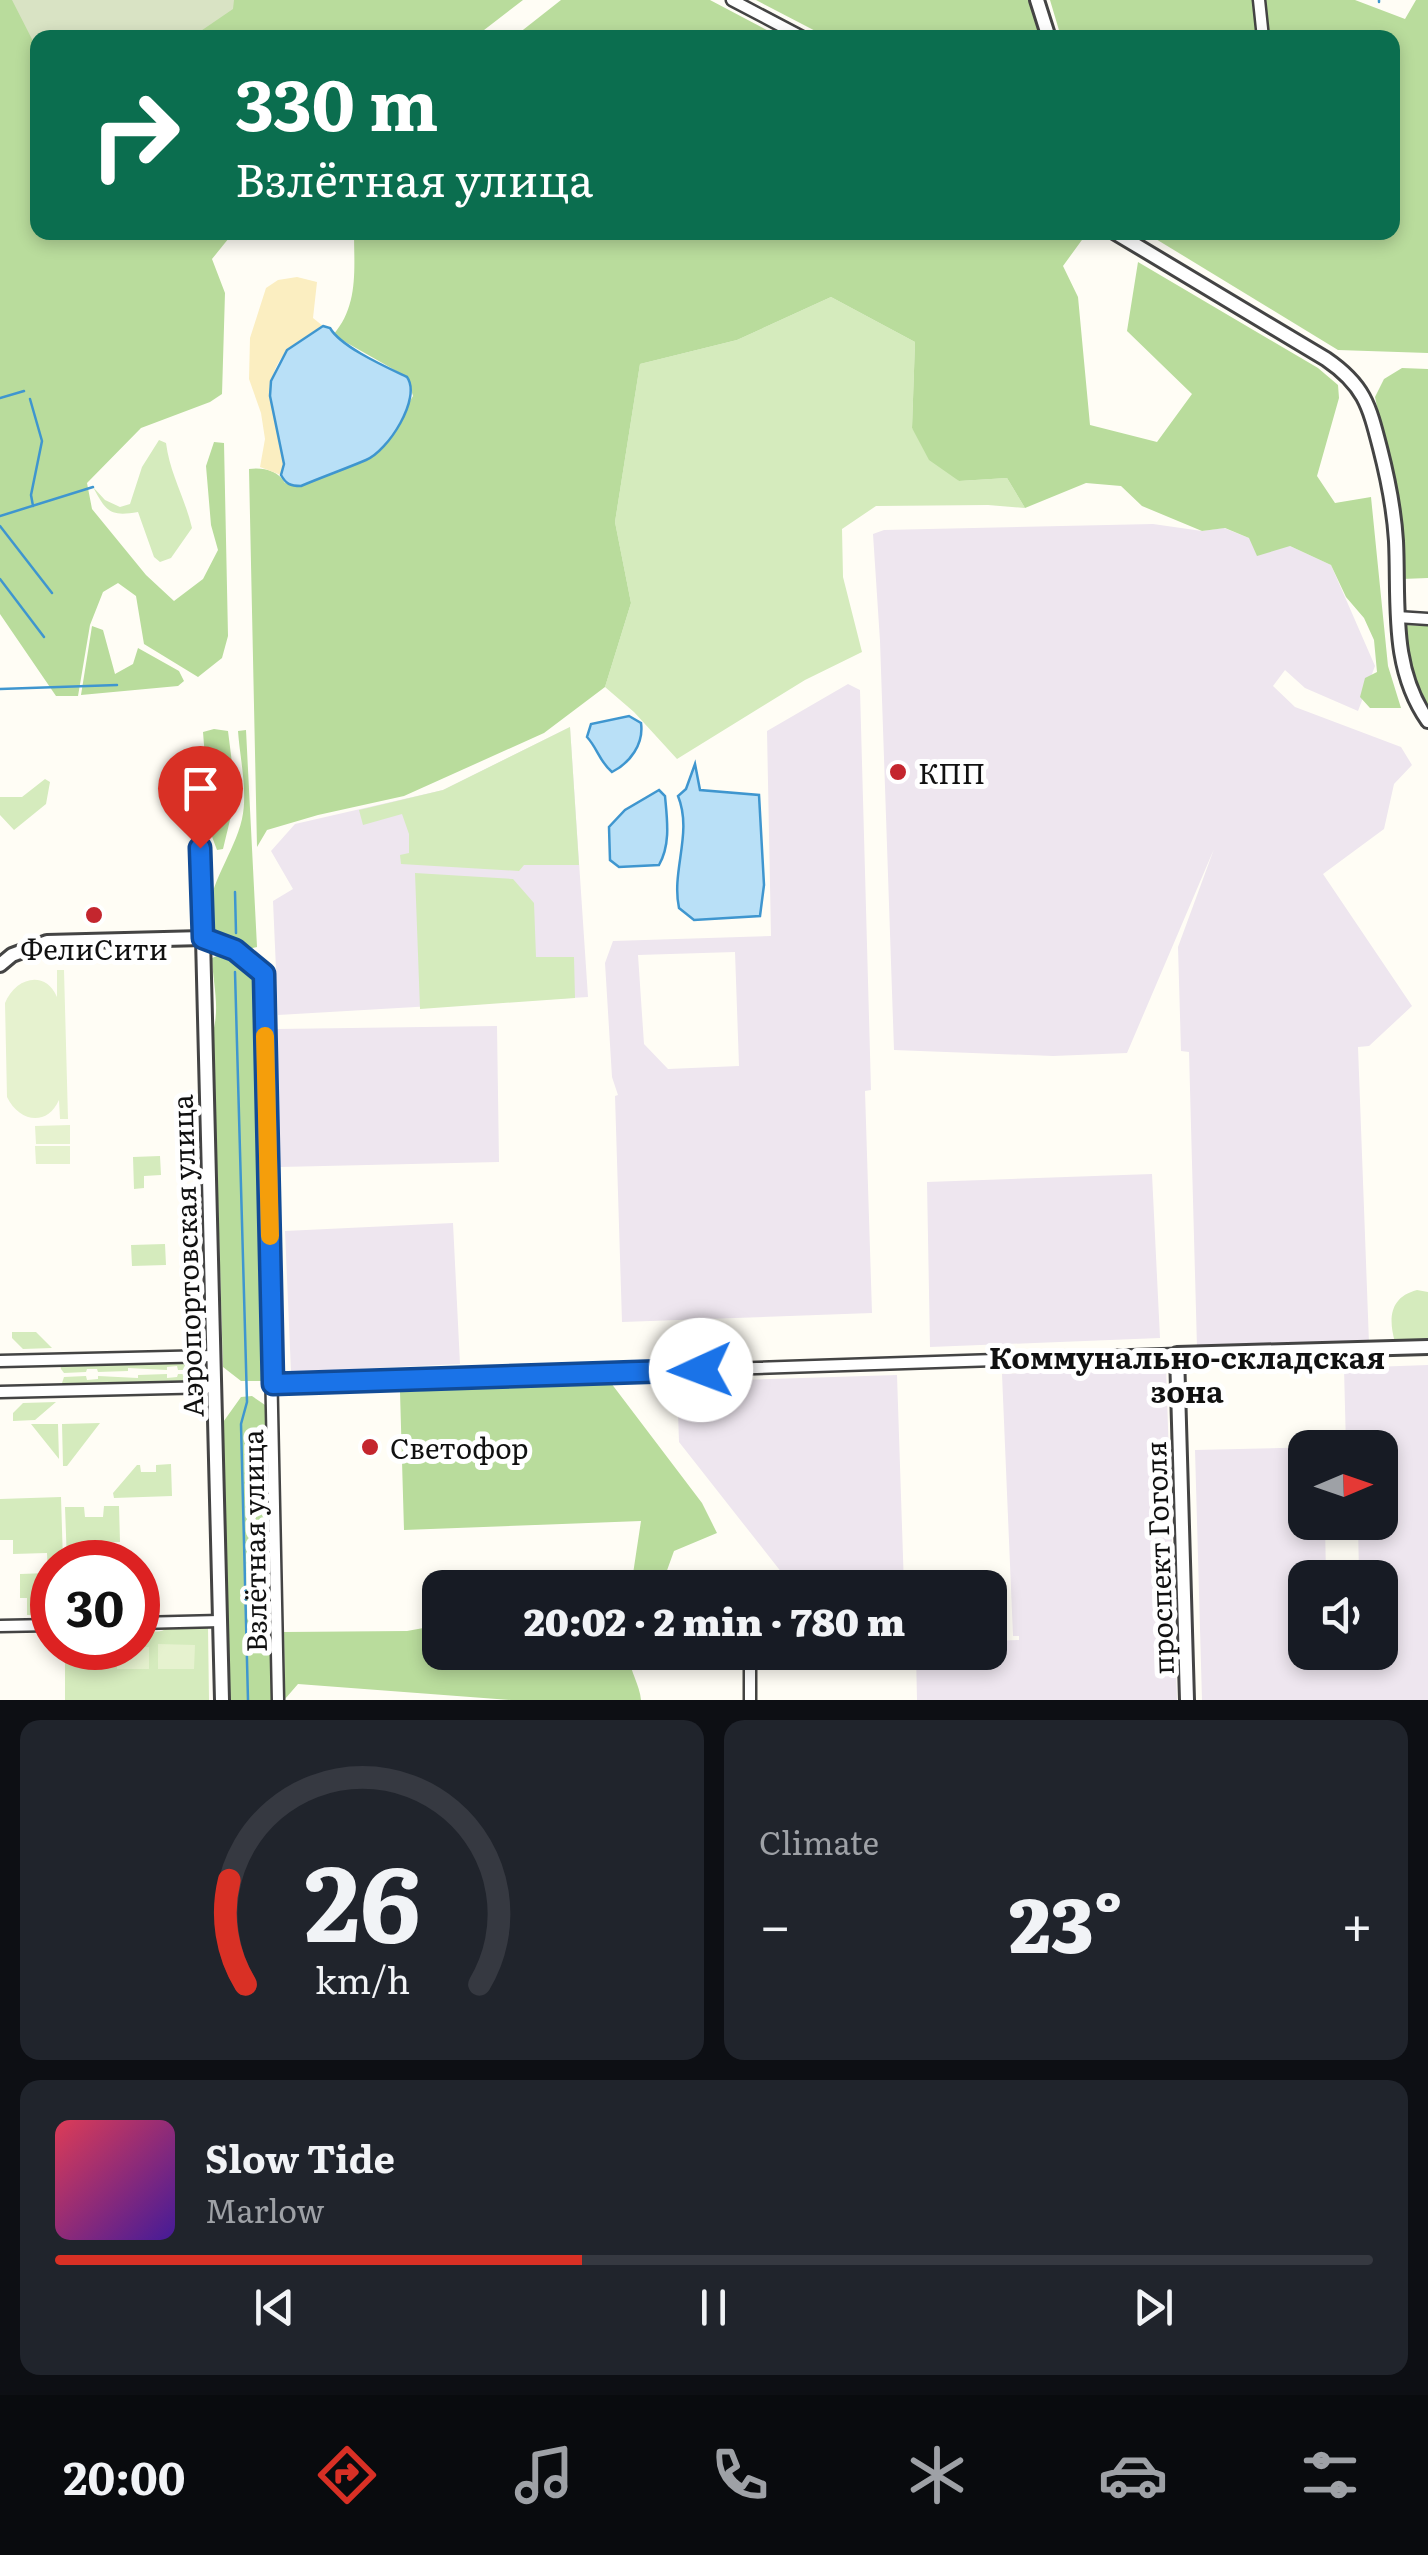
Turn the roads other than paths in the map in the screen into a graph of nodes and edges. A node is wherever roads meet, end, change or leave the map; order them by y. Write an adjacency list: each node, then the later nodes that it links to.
1 (732, 0): 4 (street)
2 (1037, 0): 5 (street)
3 (1259, 0): 6 (street)
4 (789, 30)
5 (1046, 30)
6 (1262, 30)
7 (1127, 240): 8 (street)
8 (1397, 618): 9 (street); 10 (street)
9 (1428, 619)
10 (1428, 721)
11 (200, 811): 12 (street, Аэропортовская улица)
12 (203, 938): 13 (street); 16 (street, Аэропортовская улица); 18 (street, Взлётная улица)
13 (0, 965)
14 (1428, 1347): 15 (street)
15 (1177, 1354): 18 (street); 29 (street, проспект Гоголя)
16 (214, 1356): 17 (street); 19 (street, Аэропортовская улица)
17 (0, 1361)
18 (273, 1384): 27 (street, Взлётная улица)
19 (214, 1386): 20 (street); 21 (street, Аэропортовская улица)
20 (0, 1392)
21 (220, 1620): 22 (street); 26 (street, Аэропортовская улица)
22 (160, 1622)
23 (30, 1625): 24 (street)
24 (0, 1626)
25 (750, 1670): 28 (street)
26 (222, 1700)
27 (278, 1700)
28 (750, 1700)
29 (1188, 1700)

